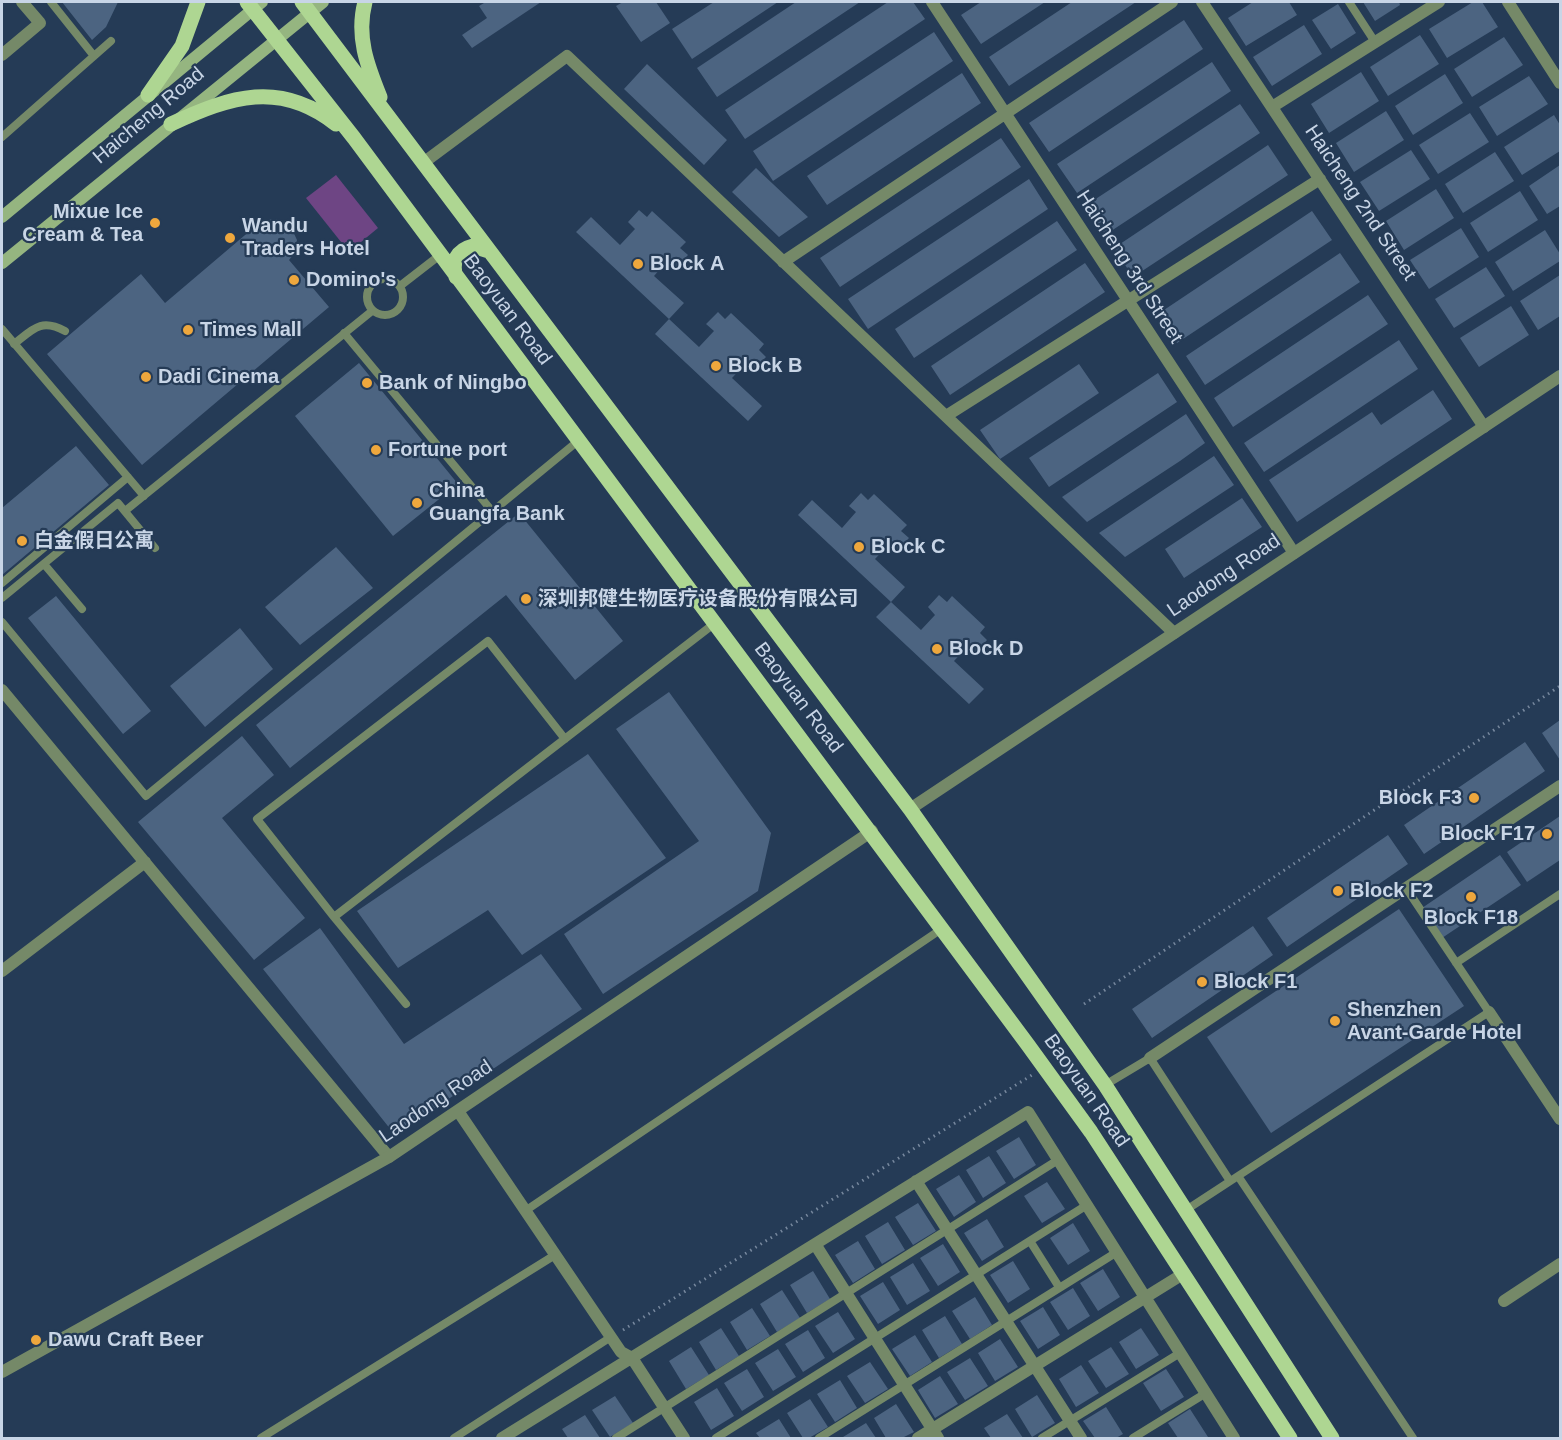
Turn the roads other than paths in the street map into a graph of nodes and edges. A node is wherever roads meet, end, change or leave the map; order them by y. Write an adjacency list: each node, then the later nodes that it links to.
1 (22, 2): 17 (street)
2 (51, 2): 18 (lane)
3 (198, 2): 20 (main road)
4 (323, 2): 13 (main road, Haicheng Road)
5 (365, 2): 23 (main road)
6 (932, 2): 22 (street, Haicheng 3rd Street)
7 (1172, 2): 22 (street)
8 (1202, 2): 21 (street, Haicheng 2nd Street)
9 (1349, 2): 16 (lane)
10 (1439, 2): 16 (street)
11 (1508, 2): 19 (street)
12 (254, 4): 14 (main road, Baoyuan Road); 20 (main road, Haicheng Road)
13 (306, 6): 14 (main road, Haicheng Road); 23 (main road, Baoyuan Road)
14 (274, 39): 24 (main road, Haicheng Road); 26 (main road, Baoyuan Road)
15 (111, 41): 18 (lane)
16 (1375, 42): 21 (street)
17 (2, 55)
18 (94, 57): 25 (lane)
19 (1560, 83)
20 (148, 95): 29 (main road, Haicheng Road)
21 (1272, 107): 28 (street, Haicheng 2nd Street)
22 (1005, 113): 32 (street); 36 (street, Haicheng 3rd Street)
23 (386, 114): 27 (main road, Baoyuan Road)
24 (171, 124): 26 (main road); 33 (main road, Haicheng Road)
25 (2, 136)
26 (354, 138): 31 (main road, Baoyuan Road)
27 (423, 163): 30 (main road, Baoyuan Road); 32 (street)
28 (1320, 179): 36 (street); 44 (street, Haicheng 2nd Street)
29 (2, 217)
30 (491, 253): 34 (main road); 62 (main road, Baoyuan Road)
31 (440, 255): 34 (main road, Baoyuan Road); 35 (lane)
32 (783, 262): 43 (street)
33 (2, 263)
34 (456, 277): 45 (main road, Baoyuan Road)
35 (400, 286): 37 (lane); 37 (lane)
36 (1128, 301): 43 (street); 51 (street, Haicheng 3rd Street)
37 (372, 311): 40 (lane)
38 (2, 329): 41 (lane)
39 (65, 331): 41 (lane)
40 (344, 333): 47 (lane); 49 (lane)
41 (14, 344): 46 (lane)
42 (1560, 376): 44 (street, Laodong Road)
43 (946, 416): 58 (street)
44 (1484, 427): 51 (street, Laodong Road)
45 (578, 441): 49 (lane); 57 (main road, Baoyuan Road)
46 (128, 477): 47 (lane); 53 (lane)
47 (144, 496): 48 (lane)
48 (125, 511): 50 (lane); 52 (lane)
49 (492, 511): 56 (lane)
50 (155, 548)
51 (1294, 554): 58 (street, Laodong Road)
52 (44, 564): 54 (lane); 55 (lane)
53 (2, 583)
54 (2, 598)
55 (82, 609)
56 (2, 622)
57 (715, 622): 60 (lane); 63 (main road, Baoyuan Road)
58 (1174, 633): 62 (street, Laodong Road)
59 (2, 690): 64 (street)
60 (565, 739): 67 (lane); 67 (lane)
61 (1560, 786): 65 (street)
62 (909, 809): 74 (main road, Baoyuan Road)
63 (872, 831): 68 (main road, Baoyuan Road); 75 (street, Laodong Road)
64 (145, 862): 70 (street); 77 (street)
65 (1406, 888): 69 (lane); 73 (street)
66 (1560, 894): 69 (lane)
67 (334, 917): 71 (lane)
68 (942, 928): 83 (lane); 90 (main road, Baoyuan Road)
69 (1456, 963): 72 (lane)
70 (2, 971)
71 (405, 1004)
72 (1489, 1012): 76 (street); 79 (lane)
73 (1150, 1058): 74 (lane); 79 (lane)
74 (1105, 1085): 82 (main road, Baoyuan Road)
75 (458, 1111): 77 (street, Laodong Road); 83 (street)
76 (1560, 1119)
77 (389, 1157): 102 (street, Laodong Road)
78 (1058, 1160): 80 (street); 81 (street); 84 (lane)
79 (1234, 1179): 82 (lane); 122 (lane)
80 (916, 1181): 84 (street); 86 (street)
81 (1087, 1205): 85 (lane); 87 (street)
82 (1186, 1210): 121 (main road, Baoyuan Road)
83 (525, 1211): 88 (street)
84 (947, 1230): 91 (street); 93 (lane)
85 (1030, 1241): 91 (lane); 92 (lane)
86 (815, 1244): 93 (street); 100 (street)
87 (1117, 1252): 92 (lane); 94 (street)
88 (555, 1255): 97 (street); 109 (lane)
89 (1560, 1264): 95 (street)
90 (1183, 1274): 94 (street); 120 (main road, Baoyuan Road)
91 (976, 1275): 96 (street); 98 (lane)
92 (1059, 1287): 96 (lane)
93 (846, 1293): 98 (street); 105 (lane)
94 (1145, 1297): 99 (street); 101 (street)
95 (1504, 1301)
96 (1006, 1321): 101 (street); 103 (lane)
97 (611, 1337): 100 (street); 110 (lane)
98 (875, 1339): 103 (street); 114 (lane)
99 (1180, 1353): 104 (street); 106 (lane)
100 (632, 1358): 105 (street); 111 (street)
101 (1034, 1366): 106 (street); 107 (street)
102 (2, 1372)
103 (904, 1385): 107 (street); 115 (lane)
104 (1206, 1393): 108 (street); 119 (lane)
105 (664, 1408): 112 (lane); 113 (street)
106 (1070, 1421): 117 (lane); 118 (street)
107 (936, 1434): 116 (street)
108 (1230, 1437)
109 (261, 1438)
110 (454, 1438)
111 (502, 1438)
112 (615, 1438)
113 (684, 1438)
114 (716, 1438)
115 (819, 1438)
116 (918, 1438)
117 (1042, 1438)
118 (1081, 1438)
119 (1133, 1438)
120 (1290, 1438)
121 (1332, 1438)
122 (1413, 1438)

